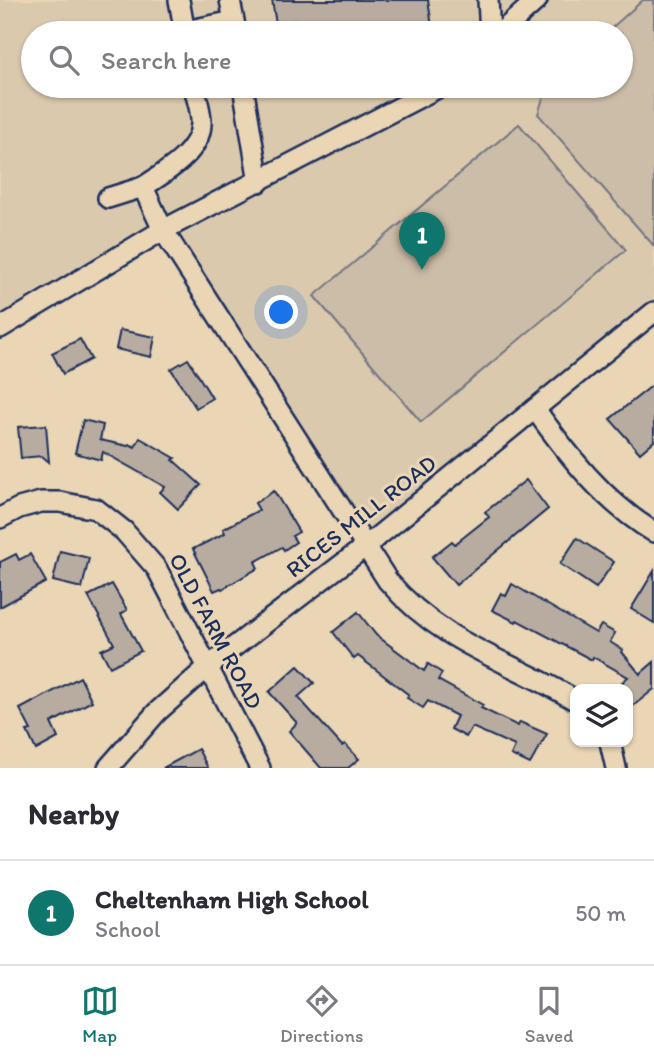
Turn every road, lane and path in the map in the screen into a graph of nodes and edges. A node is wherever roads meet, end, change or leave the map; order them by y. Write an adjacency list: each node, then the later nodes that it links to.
1 (179, 0): 5 (street)
2 (230, 0): 6 (street)
3 (488, 0): 7 (street)
4 (537, 0): 8 (street)
5 (183, 21)
6 (234, 21)
7 (489, 21)
8 (513, 21)
9 (197, 98): 13 (street)
10 (245, 98): 12 (street)
11 (418, 98): 12 (street)
12 (259, 182): 15 (street)
13 (143, 187): 14 (street); 15 (street)
14 (108, 198)
15 (163, 230): 17 (street); 21 (street)
16 (654, 312): 18 (street, RICES MILL ROAD)
17 (0, 328)
18 (535, 409): 20 (street); 21 (street, RICES MILL ROAD)
19 (0, 518): 22 (street, OLD FARM ROAD)
20 (654, 532)
21 (366, 546): 22 (street, RICES MILL ROAD); 23 (street)
22 (209, 666): 25 (street, RICES MILL ROAD); 26 (street, OLD FARM ROAD)
23 (570, 697)
24 (611, 747): 27 (street)
25 (108, 768)
26 (260, 768)
27 (615, 768)

